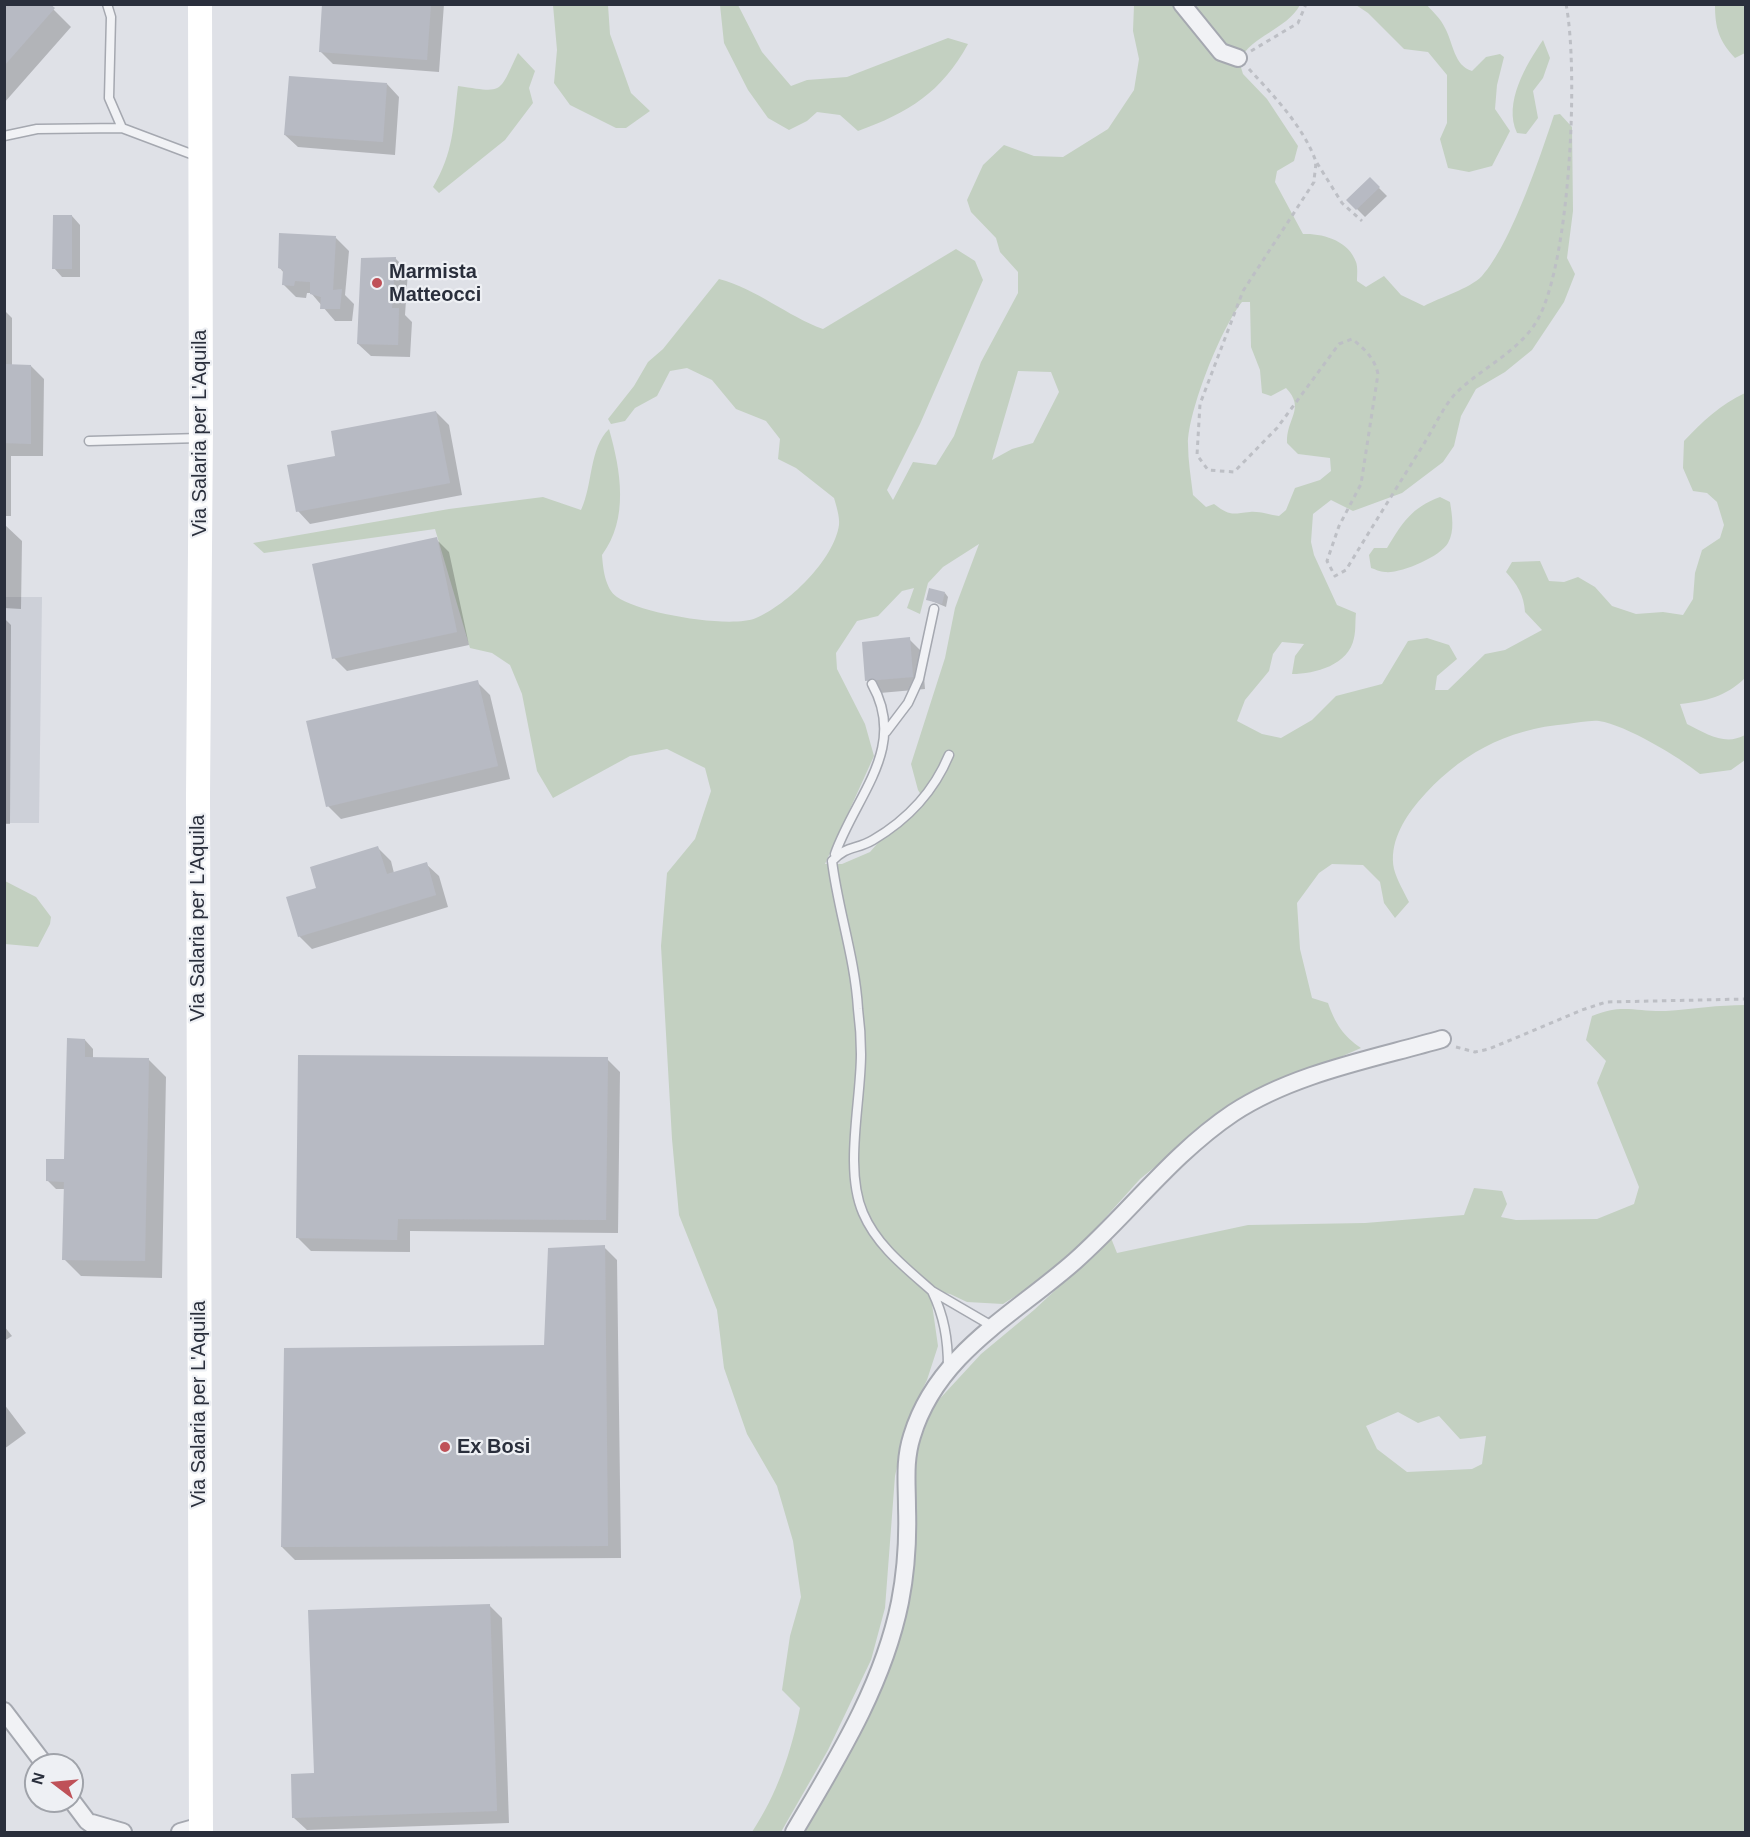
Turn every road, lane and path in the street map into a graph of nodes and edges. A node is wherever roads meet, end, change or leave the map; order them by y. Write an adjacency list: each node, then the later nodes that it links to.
1 (107, 4): 9 (lane)
2 (185, 4): 8 (main road)
3 (200, 4): 8 (main road, Via Salaria per L'Aquila)
4 (1182, 4): 7 (street)
5 (1306, 4): 7 (path)
6 (1566, 4): 12 (path)
7 (1238, 58): 12 (path)
8 (200, 59): 11 (main road, Via Salaria per L'Aquila)
9 (122, 128): 10 (lane); 11 (lane)
10 (4, 135)
11 (200, 158): 14 (main road, Via Salaria per L'Aquila)
12 (1316, 161): 13 (path)
13 (1362, 221)
14 (201, 438): 15 (lane); 30 (main road, Via Salaria per L'Aquila)
15 (89, 441)
16 (934, 609): 18 (lane)
17 (872, 684): 18 (lane)
18 (886, 732): 20 (lane)
19 (949, 755): 20 (lane)
20 (832, 861): 23 (lane)
21 (1746, 999): 22 (path)
22 (1442, 1039): 24 (street)
23 (932, 1291): 24 (lane); 25 (lane)
24 (992, 1326): 25 (street)
25 (948, 1367): 33 (street)
26 (4, 1711): 27 (street)
27 (36, 1753)
28 (81, 1813): 29 (street)
29 (91, 1827): 31 (street); 32 (street)
30 (194, 1830)
31 (102, 1833)
32 (123, 1833)
33 (794, 1833)

